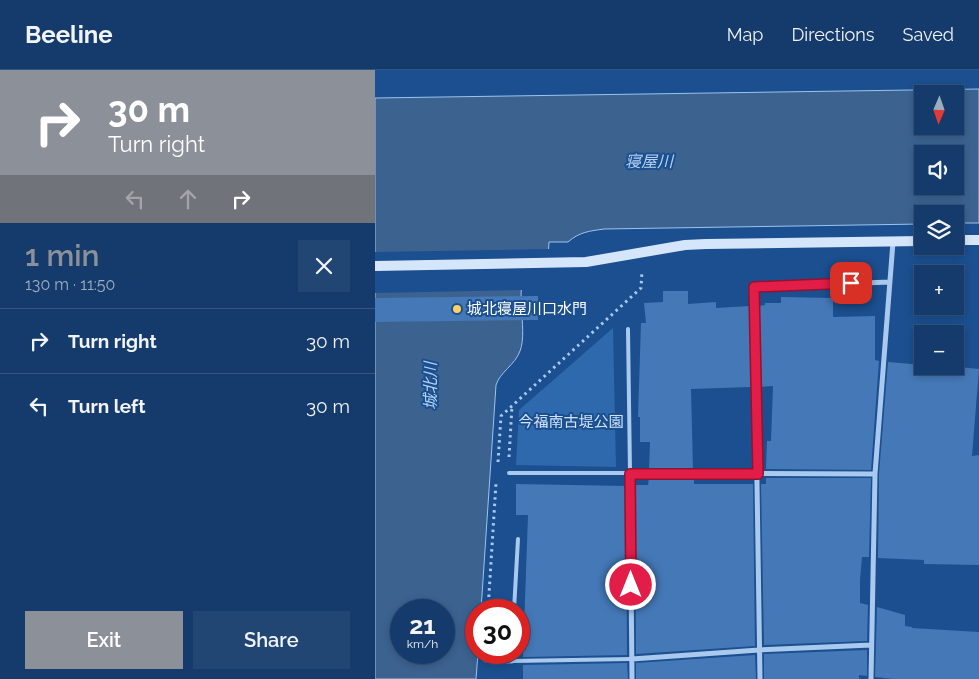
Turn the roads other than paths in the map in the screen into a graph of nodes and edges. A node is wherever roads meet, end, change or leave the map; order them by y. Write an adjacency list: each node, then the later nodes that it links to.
1 (964, 240): 2 (street)
2 (979, 240)
3 (893, 241): 4 (street); 5 (street); 6 (street)
4 (914, 241)
5 (375, 266)
6 (890, 282): 10 (street); 11 (street)
7 (628, 329): 9 (lane)
8 (509, 473): 9 (lane)
9 (630, 474): 10 (street); 16 (street)
10 (758, 474): 11 (street); 15 (street)
11 (875, 474): 14 (street)
12 (518, 539): 13 (lane)
13 (515, 599)
14 (871, 645): 15 (street); 20 (street)
15 (759, 650): 16 (street); 19 (street)
16 (632, 659): 17 (lane); 18 (street)
17 (530, 661)
18 (632, 679)
19 (761, 679)
20 (871, 679)

